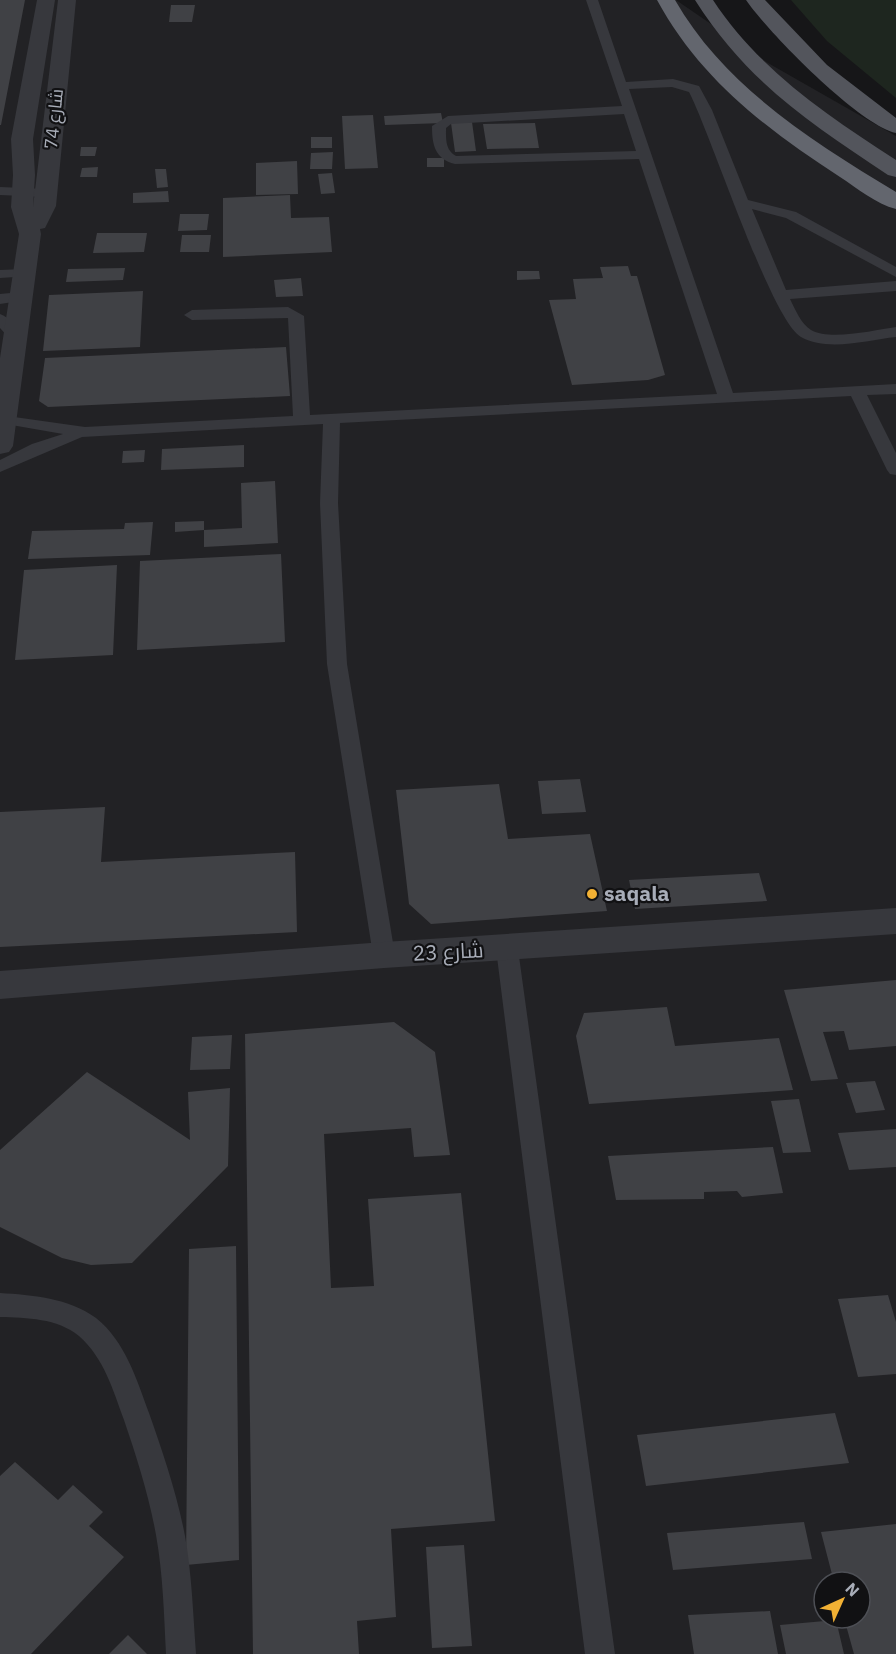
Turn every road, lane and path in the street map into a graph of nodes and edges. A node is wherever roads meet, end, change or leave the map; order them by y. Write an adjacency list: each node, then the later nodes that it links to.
1 (46, 0): 12 (street, شارع 74)
2 (67, 0): 14 (street, شارع 74)
3 (592, 0): 7 (lane)
4 (666, 0): 15 (highway)
5 (704, 0): 11 (main road)
6 (755, 0): 9 (main road)
7 (620, 86): 8 (lane); 16 (lane)
8 (629, 110): 10 (lane); 10 (lane)
9 (896, 127)
10 (644, 155): 28 (lane)
11 (896, 170)
12 (13, 176): 13 (lane); 14 (lane); 17 (street, شارع 74)
13 (0, 191)
14 (46, 194): 17 (street, شارع 74)
15 (896, 202)
16 (744, 203): 18 (lane); 22 (lane)
17 (30, 234): 21 (street, شارع 74)
18 (896, 273)
19 (0, 274): 21 (lane)
20 (896, 286): 22 (lane)
21 (15, 290): 24 (street, شارع 74)
22 (780, 295): 25 (lane)
23 (192, 315): 31 (lane)
24 (7, 327): 29 (street, شارع 74)
25 (896, 332)
26 (896, 389): 27 (lane)
27 (857, 391): 28 (lane); 35 (lane)
28 (727, 398): 30 (lane)
29 (4, 419): 32 (lane); 33 (street, شارع 74)
30 (332, 419): 31 (lane); 38 (lane)
31 (302, 421): 32 (lane)
32 (85, 432): 34 (lane)
33 (0, 446)
34 (0, 467)
35 (896, 470)
36 (896, 921): 37 (street, شارع 23)
37 (507, 949): 38 (street, شارع 23); 42 (lane)
38 (384, 956): 39 (street, شارع 23)
39 (3, 983)
40 (0, 1305): 41 (lane)
41 (181, 1654)
42 (600, 1654)

